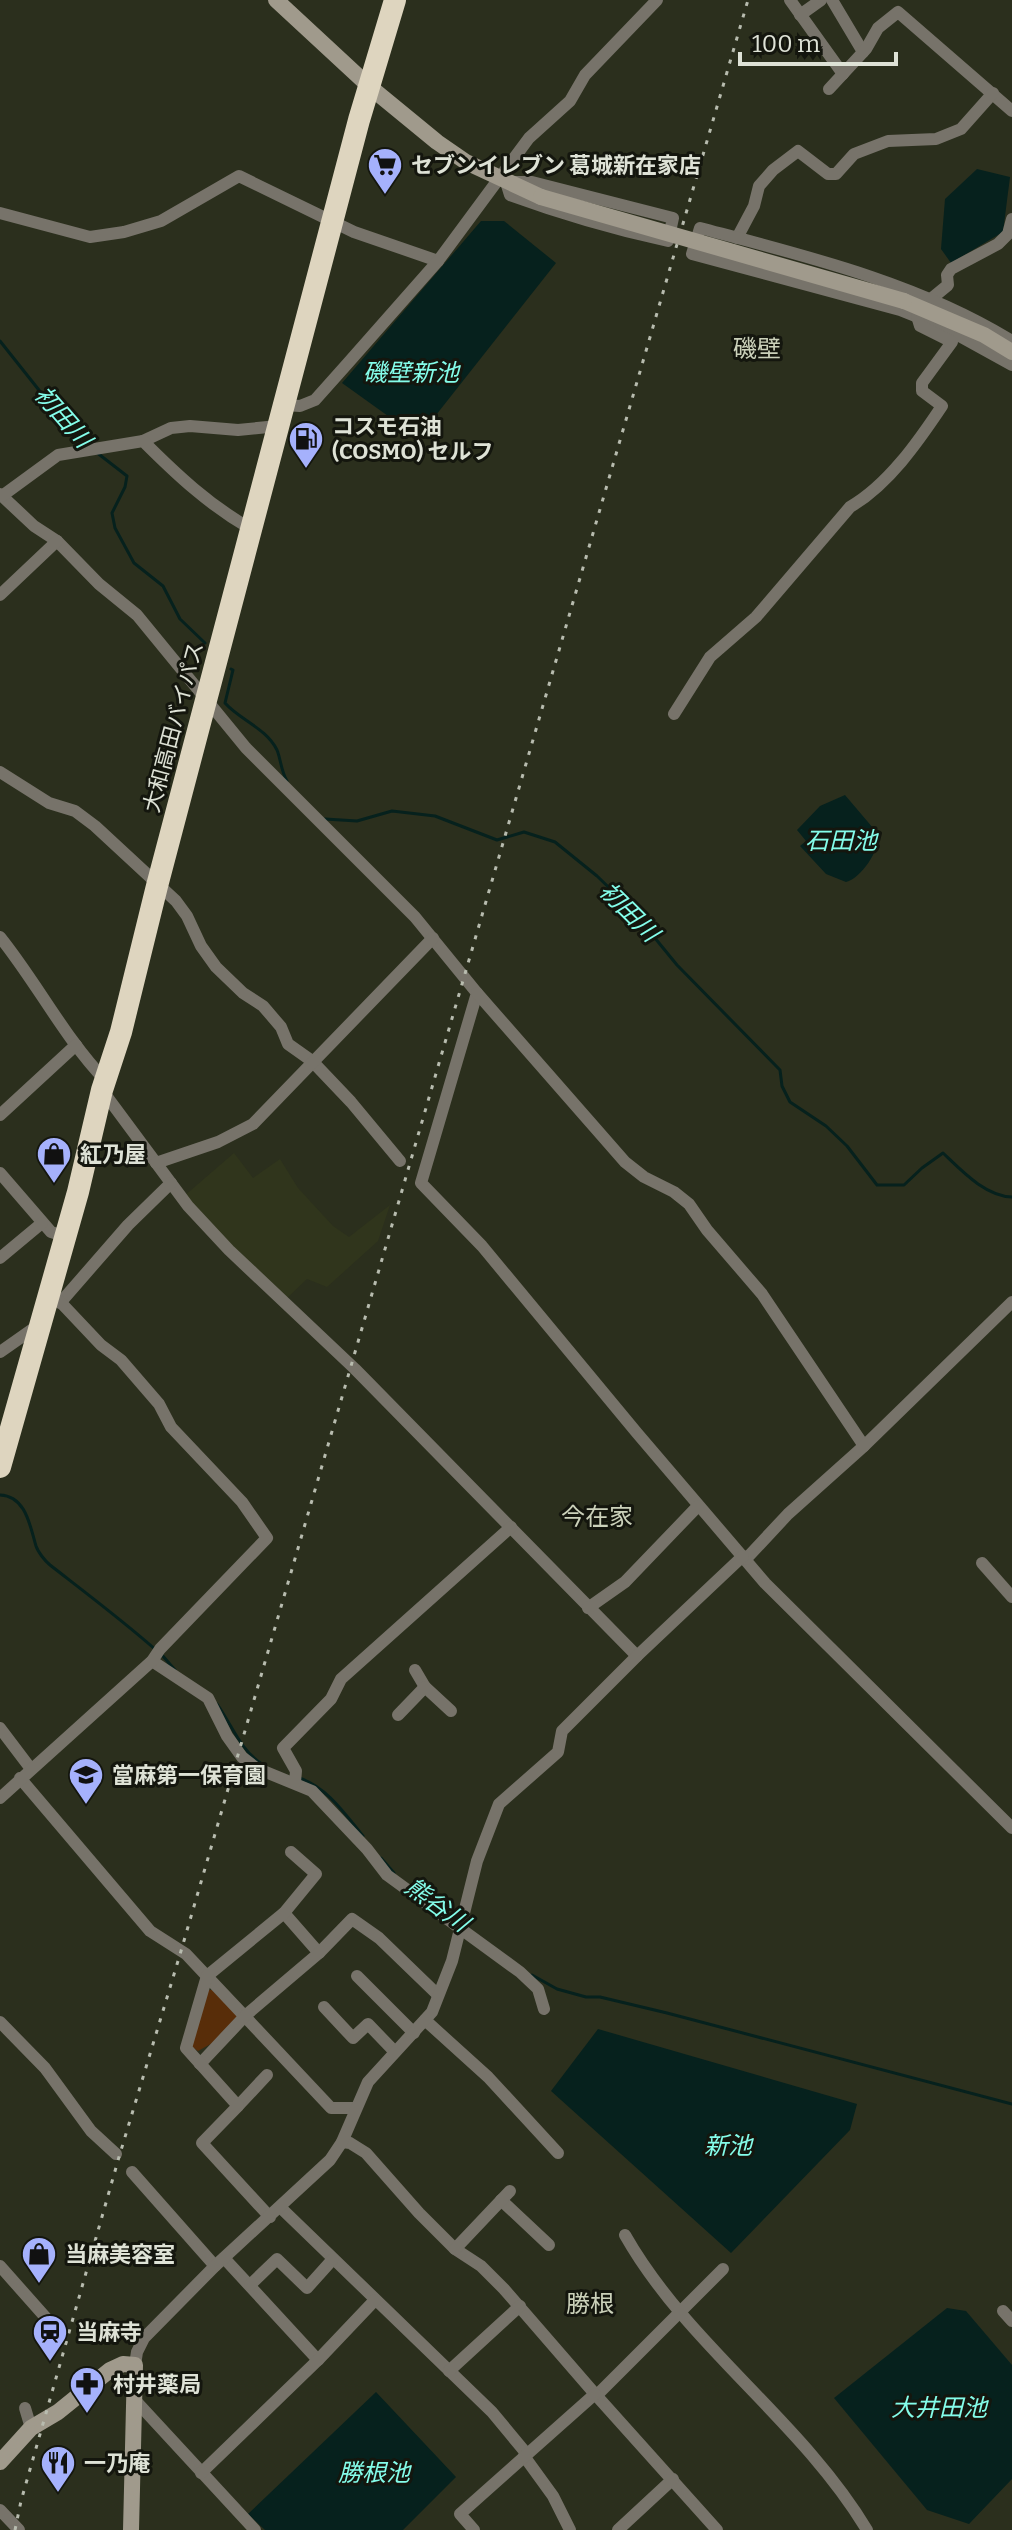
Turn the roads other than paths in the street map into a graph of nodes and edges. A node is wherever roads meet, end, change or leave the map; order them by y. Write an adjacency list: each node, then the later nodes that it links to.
1 (276, 0): 10 (street)
2 (395, 0): 10 (highway, 大和高田バイパス)
3 (657, 0): 14 (street)
4 (790, 0): 7 (street)
5 (821, 0): 7 (street)
6 (832, 0): 8 (street)
7 (800, 15): 9 (street)
8 (863, 52): 9 (street); 12 (street)
9 (843, 74): 11 (street)
10 (370, 87): 14 (street); 17 (highway, 大和高田バイパス)
11 (829, 89)
12 (993, 93): 13 (street); 18 (street)
13 (1012, 111)
14 (503, 180): 14 (street); 19 (street); 23 (street, bridge)
15 (0, 213): 17 (street)
16 (1012, 219): 20 (street)
17 (334, 221): 19 (street); 25 (highway, 大和高田バイパス)
18 (737, 238): 20 (street); 21 (street)
19 (438, 261): 25 (street)
20 (931, 299): 22 (street)
21 (917, 316): 24 (street); 32 (street)
22 (1012, 341)
23 (1012, 352)
24 (1012, 365)
25 (282, 415): 26 (street); 28 (highway, 大和高田バイパス)
26 (143, 441): 27 (street); 28 (street)
27 (1, 495): 29 (street)
28 (251, 529): 31 (highway, 大和高田バイパス)
29 (57, 541): 30 (street); 31 (street)
30 (0, 595)
31 (206, 701): 34 (highway, 大和高田バイパス); 36 (street)
32 (674, 714)
33 (0, 772): 34 (street)
34 (157, 886): 39 (street); 40 (highway, 大和高田バイパス)
35 (0, 937): 38 (street)
36 (433, 938): 37 (street); 39 (street)
37 (477, 993): 53 (street); 55 (street)
38 (76, 1045): 40 (street); 41 (street)
39 (312, 1061): 42 (street); 43 (street)
40 (104, 1085): 43 (street); 47 (highway, 大和高田バイパス)
41 (0, 1115)
42 (400, 1161)
43 (156, 1163): 45 (street)
44 (0, 1173): 46 (street)
45 (171, 1183): 49 (street); 56 (street)
46 (42, 1223): 47 (street); 48 (street)
47 (64, 1236): 49 (highway, 大和高田バイパス)
48 (0, 1258)
49 (54, 1296): 51 (highway, 大和高田バイパス); 62 (street)
50 (1012, 1302): 53 (street)
51 (40, 1324): 52 (street); 54 (highway, 大和高田バイパス)
52 (0, 1352)
53 (864, 1446): 57 (street)
54 (0, 1467)
55 (698, 1506): 57 (street); 60 (street)
56 (511, 1527): 60 (street); 69 (street)
57 (745, 1558): 61 (street); 72 (street)
58 (982, 1563): 59 (street)
59 (1012, 1597)
60 (588, 1608): 61 (street)
61 (637, 1656): 75 (street)
62 (152, 1661): 68 (street); 69 (street)
63 (415, 1670): 64 (street)
64 (425, 1687): 65 (street); 66 (street)
65 (451, 1711)
66 (398, 1715)
67 (0, 1728): 68 (street)
68 (31, 1769): 70 (street)
69 (295, 1776): 75 (street)
70 (20, 1778): 71 (street); 77 (street)
71 (0, 1798)
72 (1012, 1828)
73 (291, 1852): 74 (street)
74 (284, 1913): 76 (street); 77 (street)
75 (461, 1928): 79 (street); 81 (street)
76 (319, 1953): 79 (street); 82 (street)
77 (207, 1976): 82 (street); 87 (street)
78 (357, 1976): 85 (street)
79 (438, 1995): 83 (street)
80 (324, 2007): 86 (street)
81 (544, 2009)
82 (246, 2015): 87 (street); 90 (street)
83 (425, 2020): 85 (street); 92 (street)
84 (0, 2022): 93 (street)
85 (414, 2033): 86 (street)
86 (395, 2052): 90 (street)
87 (200, 2064): 89 (street)
88 (267, 2075): 89 (street)
89 (238, 2106): 96 (street)
90 (355, 2108): 91 (street)
91 (342, 2142): 95 (street); 99 (street)
92 (558, 2153)
93 (116, 2154)
94 (132, 2172): 101 (street)
95 (281, 2208): 96 (street); 100 (street)
96 (270, 2217): 101 (street)
97 (625, 2235): 107 (street)
98 (549, 2245): 99 (street)
99 (455, 2249): 106 (street)
100 (333, 2259): 104 (street); 105 (street)
101 (219, 2262): 104 (street); 110 (street)
102 (0, 2266): 108 (street)
103 (723, 2269): 107 (street)
104 (250, 2285): 109 (street)
105 (375, 2300): 109 (street); 111 (street)
106 (520, 2306): 111 (street); 112 (street)
107 (680, 2312): 112 (street); 128 (street)
108 (55, 2328)
109 (318, 2360): 118 (street)
110 (135, 2365): 113 (street); 115 (street)
111 (449, 2371): 116 (street)
112 (595, 2395): 116 (street); 119 (street)
113 (134, 2399): 118 (street); 122 (street)
114 (25, 2408): 115 (street)
115 (31, 2428): 117 (street)
116 (525, 2454): 124 (street); 125 (street)
117 (0, 2462)
118 (201, 2473): 123 (street)
119 (673, 2479): 126 (street); 127 (street)
120 (0, 2510): 121 (street)
121 (19, 2530)
122 (131, 2530)
123 (255, 2530)
124 (474, 2530)
125 (570, 2530)
126 (618, 2530)
127 (717, 2530)
128 (867, 2530)

